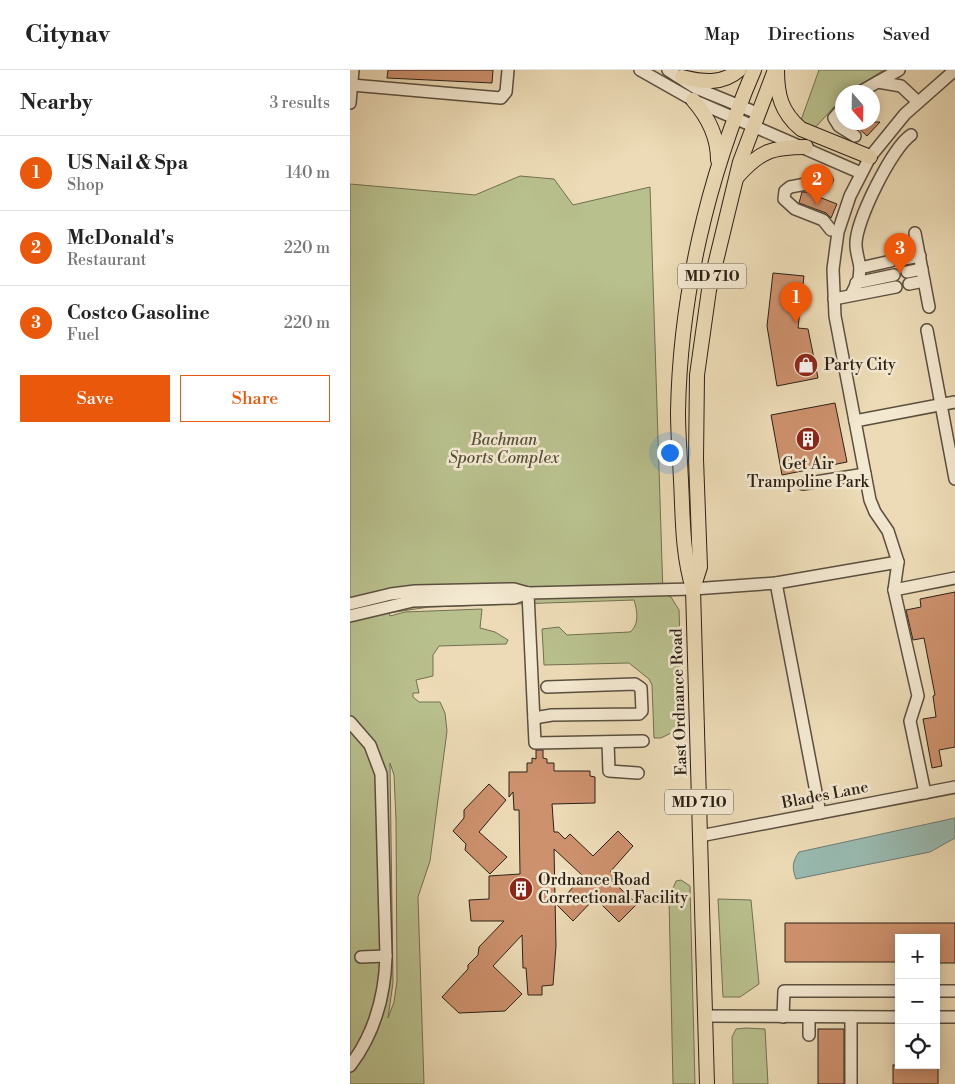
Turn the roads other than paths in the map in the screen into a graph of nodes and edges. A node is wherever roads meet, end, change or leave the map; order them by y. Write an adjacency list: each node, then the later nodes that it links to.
1 (353, 70): 13 (street)
2 (508, 70): 13 (street)
3 (640, 70): 14 (street)
4 (668, 70): 10 (street)
5 (739, 70): 10 (main road)
6 (754, 70): 17 (main road, East Ordnance Road / MD 710)
7 (776, 70): 18 (main road, East Ordnance Road / MD 710); 23 (main road)
8 (898, 70): 11 (street)
9 (955, 70): 15 (street)
10 (682, 77): 17 (street)
11 (878, 82): 12 (street); 15 (street)
12 (873, 85)
13 (352, 86): 16 (street)
14 (693, 100): 17 (street); 24 (main road)
15 (918, 102): 23 (street)
16 (350, 103)
17 (736, 112): 18 (street); 24 (main road, East Ordnance Road / MD 710)
18 (755, 119): 22 (street); 26 (main road, East Ordnance Road / MD 710)
19 (845, 130): 21 (street)
20 (910, 135): 33 (street)
21 (855, 136)
22 (806, 147): 25 (street); 26 (main road)
23 (870, 157): 25 (street)
24 (718, 167): 51 (main road, East Ordnance Road / MD 710)
25 (861, 172): 39 (street)
26 (735, 179): 51 (main road, East Ordnance Road / MD 710)
27 (827, 180): 28 (street)
28 (831, 230)
29 (915, 232): 30 (street)
30 (920, 256): 31 (street); 35 (street)
31 (904, 259)
32 (891, 261): 33 (street)
33 (860, 268): 36 (street)
34 (907, 272): 35 (street)
35 (923, 275): 37 (street); 40 (street)
36 (856, 284): 38 (street); 38 (street)
37 (909, 284)
38 (851, 296): 39 (street)
39 (834, 299): 44 (street)
40 (929, 307)
41 (927, 330): 43 (street)
42 (955, 402): 43 (street)
43 (941, 405): 44 (street); 46 (street)
44 (855, 421): 45 (street)
45 (865, 474): 47 (street); 48 (street)
46 (955, 479)
47 (803, 484)
48 (898, 562): 50 (street); 52 (street)
49 (955, 578): 52 (street)
50 (776, 584): 51 (street); 64 (street)
51 (693, 589): 53 (street); 65 (main road, East Ordnance Road / MD 710)
52 (894, 590): 63 (street)
53 (528, 594): 54 (street); 55 (street); 56 (street)
54 (350, 604)
55 (350, 616)
56 (533, 687): 57 (street); 57 (street)
57 (534, 715): 60 (street)
58 (350, 722): 66 (street)
59 (643, 741): 60 (street)
60 (608, 742): 61 (street)
61 (638, 773)
62 (955, 787): 63 (street, Blades Lane)
63 (924, 793): 64 (street, Blades Lane)
64 (820, 813): 65 (street, Blades Lane)
65 (700, 836): 71 (main road, East Ordnance Road / MD 710)
66 (386, 956): 67 (street); 79 (street)
67 (361, 957)
68 (895, 991): 77 (street)
69 (940, 991): 70 (street)
70 (955, 991)
71 (705, 1016): 77 (street); 80 (main road, East Ordnance Road / MD 710)
72 (809, 1017): 73 (street); 77 (street); 78 (street)
73 (850, 1017): 74 (street); 81 (street)
74 (895, 1017)
75 (940, 1017): 76 (street)
76 (955, 1017)
77 (783, 1018)
78 (809, 1035)
79 (350, 1066)
80 (707, 1084)
81 (851, 1084)

